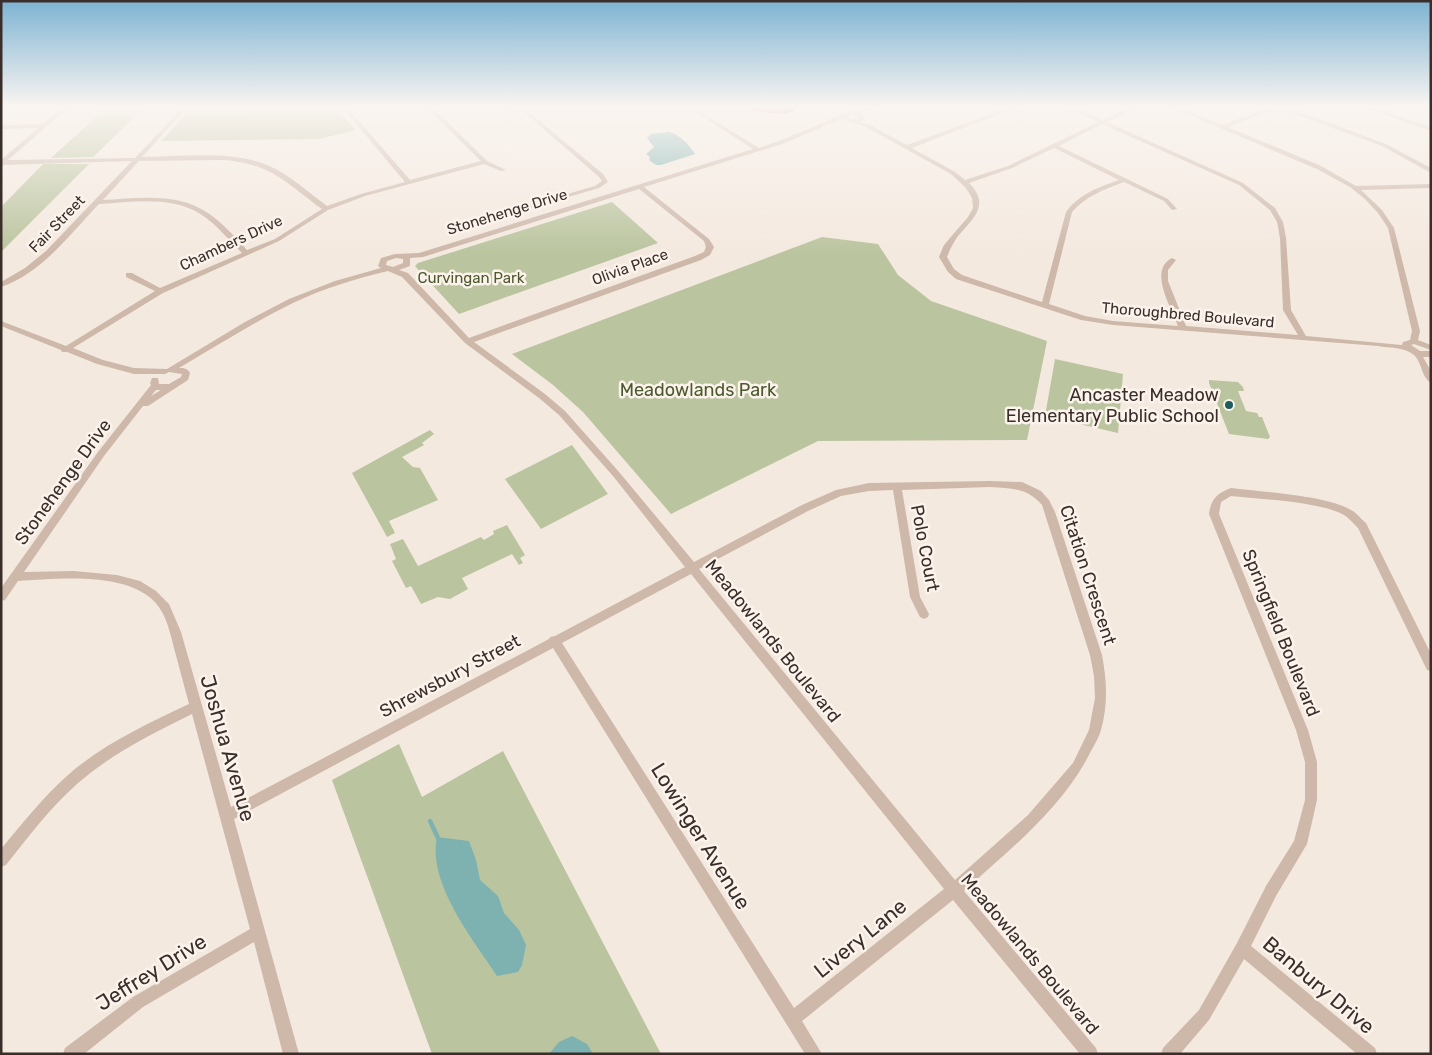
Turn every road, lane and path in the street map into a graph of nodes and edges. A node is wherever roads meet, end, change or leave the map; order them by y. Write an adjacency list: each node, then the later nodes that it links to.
1 (139, 156): 12 (street, Fair Street)
2 (386, 156): 19 (street)
3 (479, 156): 14 (street)
4 (579, 156): 26 (street)
5 (737, 156): 20 (street, Stonehenge Drive)
6 (921, 156): 18 (street)
7 (1034, 156): 18 (street)
8 (1075, 156): 17 (street)
9 (1179, 156): 38 (street)
10 (1293, 156): 22 (street)
11 (1403, 156): 16 (street)
12 (136, 159): 13 (street); 23 (street, Fair Street); 25 (street)
13 (2, 162)
14 (485, 162): 15 (street); 19 (street, Chambers Drive)
15 (504, 170)
16 (1431, 171)
17 (1124, 180): 24 (street); 34 (street)
18 (966, 182): 34 (street, Thoroughbred Boulevard)
19 (408, 183): 25 (street, Chambers Drive)
20 (639, 186): 29 (street, Stonehenge Drive); 39 (street, Olivia Place)
21 (1431, 186): 22 (street)
22 (1355, 188): 37 (street)
23 (97, 202): 27 (street); 32 (street, Fair Street)
24 (1174, 208)
25 (326, 209): 27 (street, Chambers Drive)
26 (448, 228)
27 (246, 253): 33 (street, Chambers Drive)
28 (1172, 260): 36 (street)
29 (405, 265): 30 (street, Meadowlands Boulevard); 30 (street, Stonehenge Drive); 39 (street, Meadowlands Boulevard)
30 (387, 267): 43 (street)
31 (129, 275): 33 (street)
32 (1, 285)
33 (160, 291): 41 (street, Chambers Drive)
34 (1045, 305): 36 (street, Thoroughbred Boulevard)
35 (1, 323): 41 (street)
36 (1182, 328): 38 (street, Thoroughbred Boulevard)
37 (1416, 331): 40 (street); 42 (street)
38 (1304, 339): 40 (street, Thoroughbred Boulevard)
39 (468, 341): 52 (street, Meadowlands Boulevard)
40 (1410, 344): 42 (street, Thoroughbred Boulevard)
41 (65, 350): 45 (street)
42 (1426, 351): 47 (street)
43 (202, 352): 44 (street); 46 (street)
44 (168, 370): 45 (street); 46 (street); 48 (street, Stonehenge Drive)
45 (134, 371): 48 (street)
46 (186, 373): 49 (street, Stonehenge Drive)
47 (1431, 380)
48 (154, 383): 49 (street); 50 (street, Stonehenge Drive)
49 (170, 387): 50 (street, Stonehenge Drive)
50 (136, 410): 53 (street, Stonehenge Drive)
51 (897, 487): 52 (street, Citation Crescent); 55 (street, Polo Court); 61 (street, Citation Crescent)
52 (691, 568): 56 (street, Shrewsbury Street); 61 (street, Meadowlands Boulevard)
53 (15, 577): 54 (street, Stonehenge Drive); 58 (street, Joshua Avenue)
54 (1, 597)
55 (924, 614)
56 (554, 640): 59 (street, Shrewsbury Street); 64 (street, Lowinger Avenue)
57 (1431, 666): 63 (street, Springfield Boulevard)
58 (195, 708): 59 (street, Joshua Avenue); 60 (street)
59 (227, 816): 62 (street, Joshua Avenue)
60 (1, 860)
61 (954, 890): 64 (street, Livery Lane); 68 (street, Meadowlands Boulevard)
62 (258, 932): 65 (street, Jeffrey Drive); 66 (street, Joshua Avenue)
63 (1242, 948): 69 (street, Springfield Boulevard); 70 (street, Banbury Drive)
64 (793, 1019): 67 (street, Lowinger Avenue)
65 (71, 1054)
66 (290, 1054)
67 (814, 1054)
68 (1090, 1054)
69 (1169, 1054)
70 (1369, 1054)

